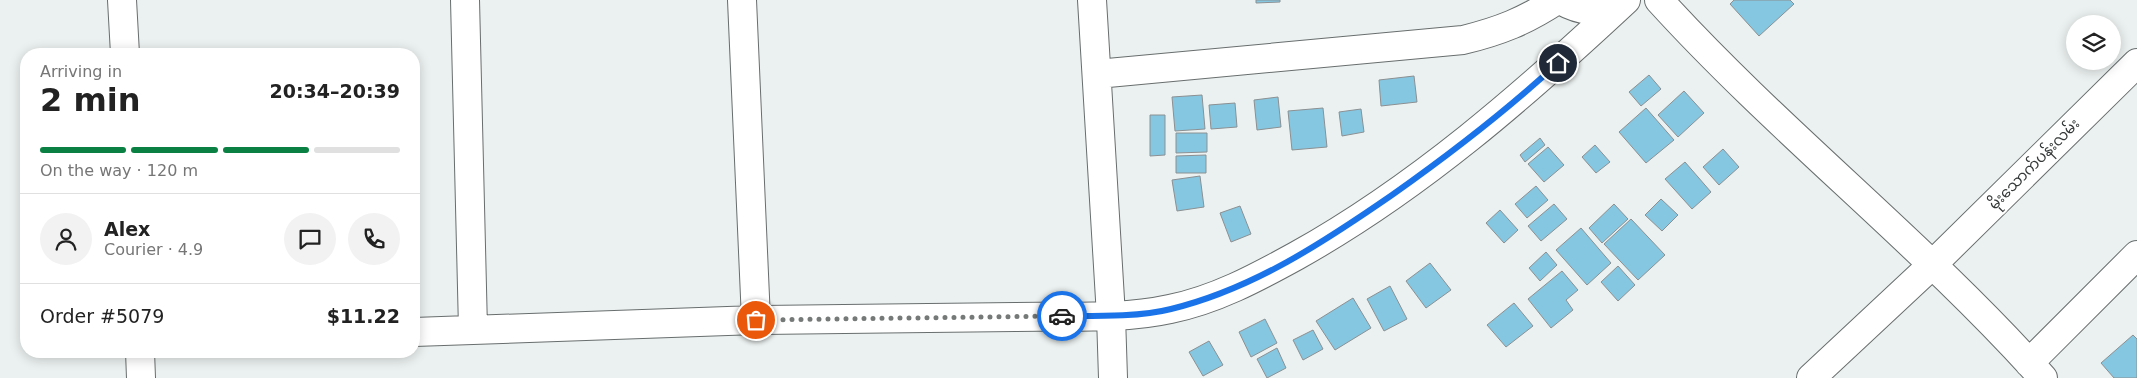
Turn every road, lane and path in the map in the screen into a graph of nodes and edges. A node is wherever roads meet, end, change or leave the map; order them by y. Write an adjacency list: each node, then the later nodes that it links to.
1 (122, 0): 9 (street)
2 (465, 0): 16 (street)
3 (742, 0): 15 (street)
4 (1092, 0): 11 (street)
5 (1559, 0): 6 (street); 11 (street)
6 (1615, 0)
7 (1626, 0): 14 (street)
8 (1659, 0): 13 (street)
9 (125, 48)
10 (2137, 63): 13 (street, မိုးသောက်ပန်းလမ်း)
11 (1097, 74): 14 (street)
12 (2137, 255): 19 (street)
13 (1932, 265): 19 (street); 22 (street, မိုးသောက်ပန်းလမ်း)
14 (1111, 316): 15 (street); 21 (street)
15 (756, 320): 16 (street)
16 (473, 330): 17 (street)
17 (420, 332)
18 (140, 358): 20 (street)
19 (2036, 370)
20 (141, 378)
21 (1113, 378)
22 (1811, 378)

